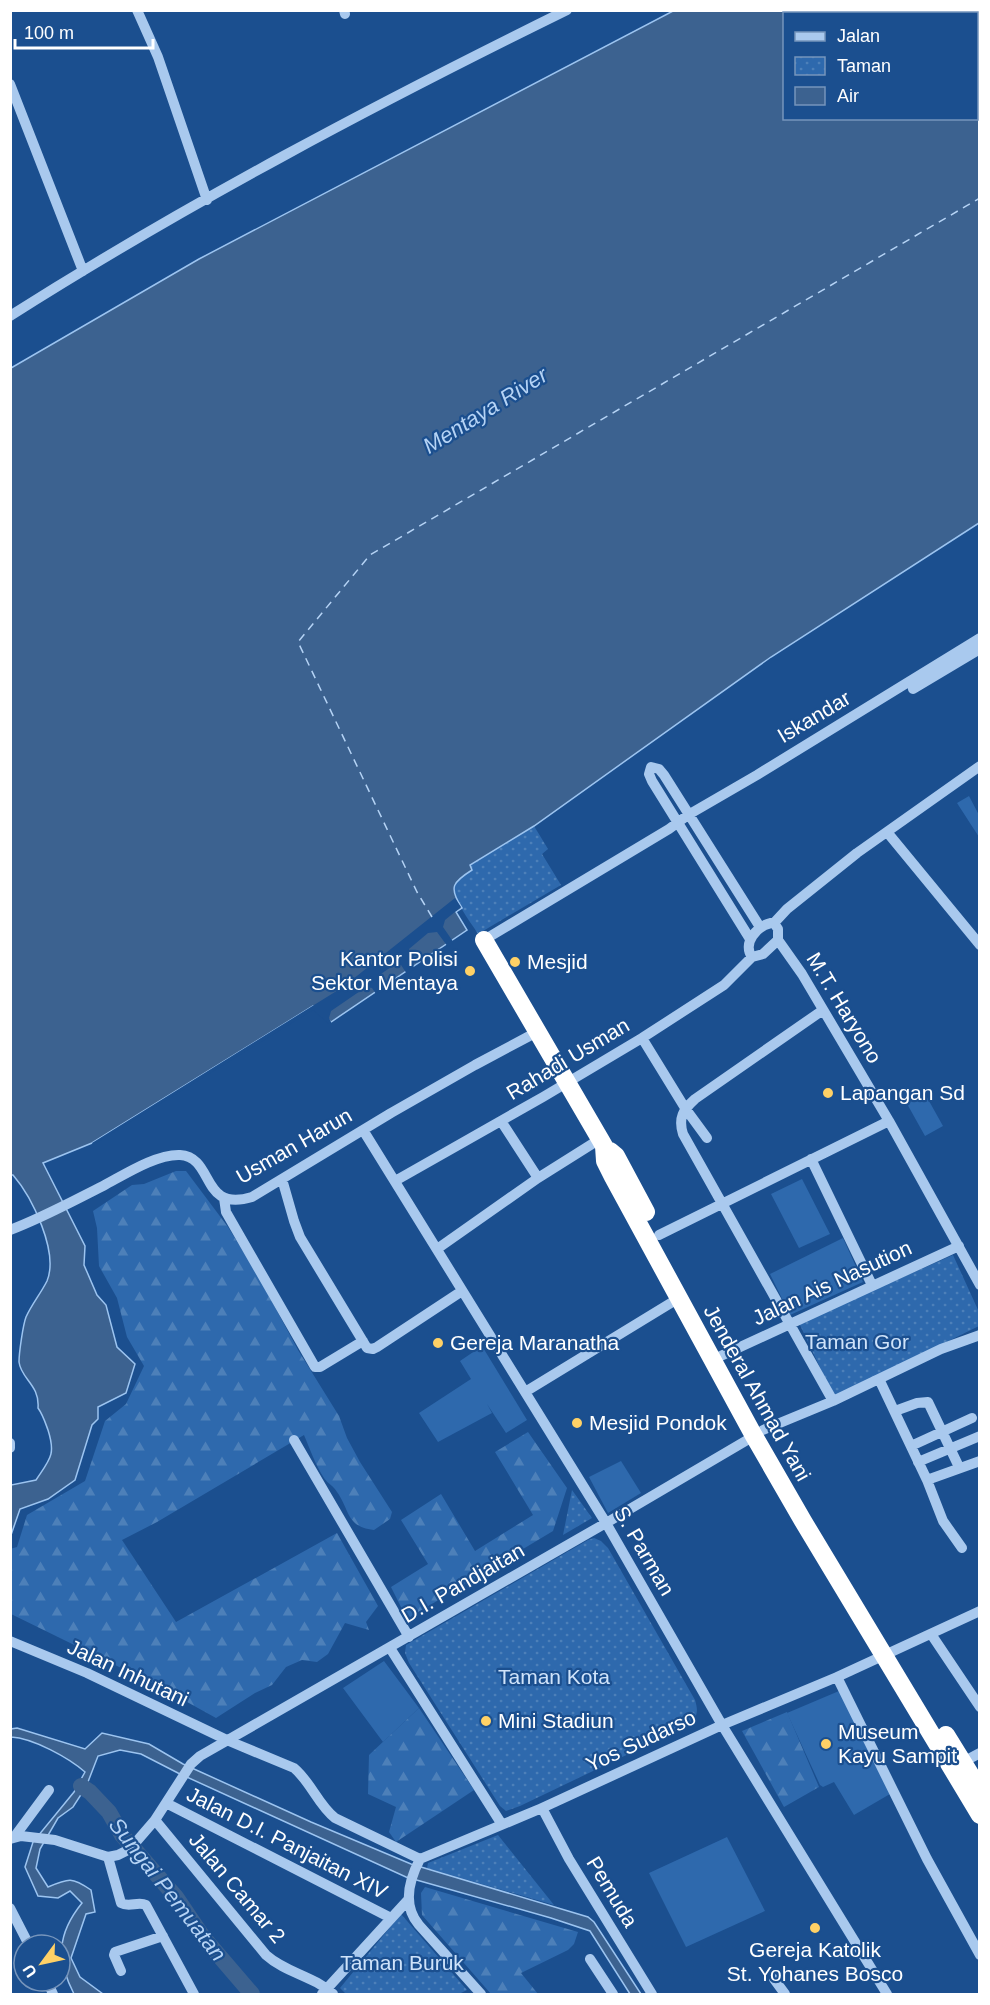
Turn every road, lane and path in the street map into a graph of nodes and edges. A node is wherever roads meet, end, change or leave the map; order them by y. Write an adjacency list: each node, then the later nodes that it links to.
1 (137, 10): 4 (street)
2 (567, 10): 4 (street)
3 (10, 84): 5 (street)
4 (207, 200): 5 (street)
5 (83, 271): 6 (street)
6 (10, 316)
7 (980, 638): 10 (street, Iskandar)
8 (980, 649): 10 (street, Iskandar)
9 (980, 766): 12 (street)
10 (690, 817): 11 (street, Iskandar); 11 (street); 14 (street)
11 (680, 823): 15 (street); 16 (street, Iskandar)
12 (887, 831): 13 (street); 18 (street)
13 (774, 923): 14 (street); 17 (street)
14 (760, 927): 15 (street)
15 (750, 939): 19 (street)
16 (484, 940): 21 (highway, Jenderal Ahmad Yani)
17 (778, 940): 19 (street, Rahadi Usman); 20 (street, M.T. Haryono)
18 (980, 945)
19 (752, 957): 22 (street, Rahadi Usman)
20 (823, 1010): 24 (street); 26 (street, M.T. Haryono)
21 (537, 1032): 23 (highway, Jenderal Ahmad Yani); 27 (street, Usman Harun)
22 (642, 1038): 23 (street, Rahadi Usman); 24 (street)
23 (567, 1082): 25 (street, Rahadi Usman); 29 (highway, Jenderal Ahmad Yani)
24 (685, 1108): 28 (street); 35 (street)
25 (501, 1121): 31 (street); 33 (street, Rahadi Usman)
26 (889, 1121): 30 (street); 38 (street, M.T. Haryono)
27 (363, 1130): 32 (street, Usman Harun); 33 (street, S. Parman)
28 (707, 1138)
29 (602, 1143): 31 (street); 37 (highway, Jenderal Ahmad Yani); 43 (highway, Jenderal Ahmad Yani)
30 (811, 1159): 35 (street); 40 (street)
31 (538, 1178): 39 (street)
32 (282, 1179): 34 (street, Usman Harun); 46 (street)
33 (395, 1181): 39 (street, S. Parman)
34 (224, 1198): 36 (street, Usman Harun); 46 (street)
35 (723, 1203): 37 (street); 44 (street)
36 (13, 1229)
37 (659, 1235): 47 (highway, Jenderal Ahmad Yani)
38 (959, 1246): 40 (street, Jalan Ais Nasution); 41 (street, M.T. Haryono)
39 (437, 1249): 42 (street, S. Parman)
40 (872, 1285): 44 (street, Jalan Ais Nasution)
41 (980, 1285)
42 (462, 1291): 46 (street); 49 (street, S. Parman)
43 (680, 1298): 47 (highway, Jenderal Ahmad Yani); 49 (street)
44 (790, 1323): 47 (street, Jalan Ais Nasution); 50 (street)
45 (980, 1335): 48 (street, D.I. Pandjaitan)
46 (363, 1341)
47 (717, 1358): 53 (highway, Jenderal Ahmad Yani)
48 (879, 1379): 50 (street, D.I. Pandjaitan); 51 (street)
49 (525, 1392): 65 (street, S. Parman)
50 (833, 1401): 53 (street, D.I. Pandjaitan)
51 (895, 1412): 54 (street); 58 (street)
52 (972, 1418): 54 (street)
53 (759, 1433): 65 (street, D.I. Pandjaitan); 72 (highway, Jenderal Ahmad Yani); 72 (highway, Jenderal Ahmad Yani)
54 (942, 1433): 58 (street); 60 (street)
55 (980, 1436): 60 (street)
56 (294, 1440): 69 (street)
57 (10, 1443): 59 (street)
58 (911, 1446): 62 (street)
59 (10, 1448)
60 (950, 1449): 62 (street); 63 (street)
61 (980, 1461): 63 (street)
62 (918, 1462): 64 (street)
63 (958, 1467): 64 (street)
64 (927, 1480): 66 (street)
65 (606, 1523): 69 (street, D.I. Pandjaitan); 76 (street, S. Parman)
66 (962, 1548)
67 (980, 1611): 68 (street, Yos Sudarso)
68 (931, 1634): 72 (street, Yos Sudarso); 75 (street)
69 (409, 1637): 71 (street, D.I. Pandjaitan)
70 (10, 1641): 77 (street, Jalan Inhutani)
71 (390, 1648): 77 (street, D.I. Pandjaitan); 86 (street)
72 (890, 1653): 73 (street, Yos Sudarso); 74 (highway)
73 (837, 1677): 76 (street, Yos Sudarso); 95 (street)
74 (907, 1683): 79 (highway); 84 (highway)
75 (980, 1707)
76 (722, 1725): 83 (street, Yos Sudarso); 105 (street, S. Parman)
77 (229, 1741): 82 (street, D.I. Pandjaitan); 89 (street, Jalan Inhutani)
78 (980, 1753): 79 (street)
79 (963, 1762): 81 (highway)
80 (49, 1790): 87 (street)
81 (980, 1790)
82 (169, 1798): 85 (street); 92 (street, Jalan D.I. Panjaitan XIV)
83 (542, 1808): 86 (street, Yos Sudarso); 103 (street, Pemuda)
84 (980, 1815)
85 (155, 1820): 88 (street); 99 (street, Jalan Camar 2)
86 (501, 1823): 89 (street, Yos Sudarso)
87 (13, 1838): 88 (street)
88 (108, 1857): 94 (street)
89 (418, 1862): 90 (street)
90 (408, 1900): 92 (street); 100 (street)
91 (10, 1908): 93 (street)
92 (391, 1918): 99 (street)
93 (23, 1933)
94 (163, 1936): 97 (street); 101 (street)
95 (980, 1955)
96 (590, 1959): 102 (street)
97 (121, 1971)
98 (774, 1979): 104 (street)
99 (327, 1993)
100 (480, 1994)
101 (194, 1995)
102 (613, 1995)
103 (652, 1995)
104 (785, 1995)
105 (887, 1995)

